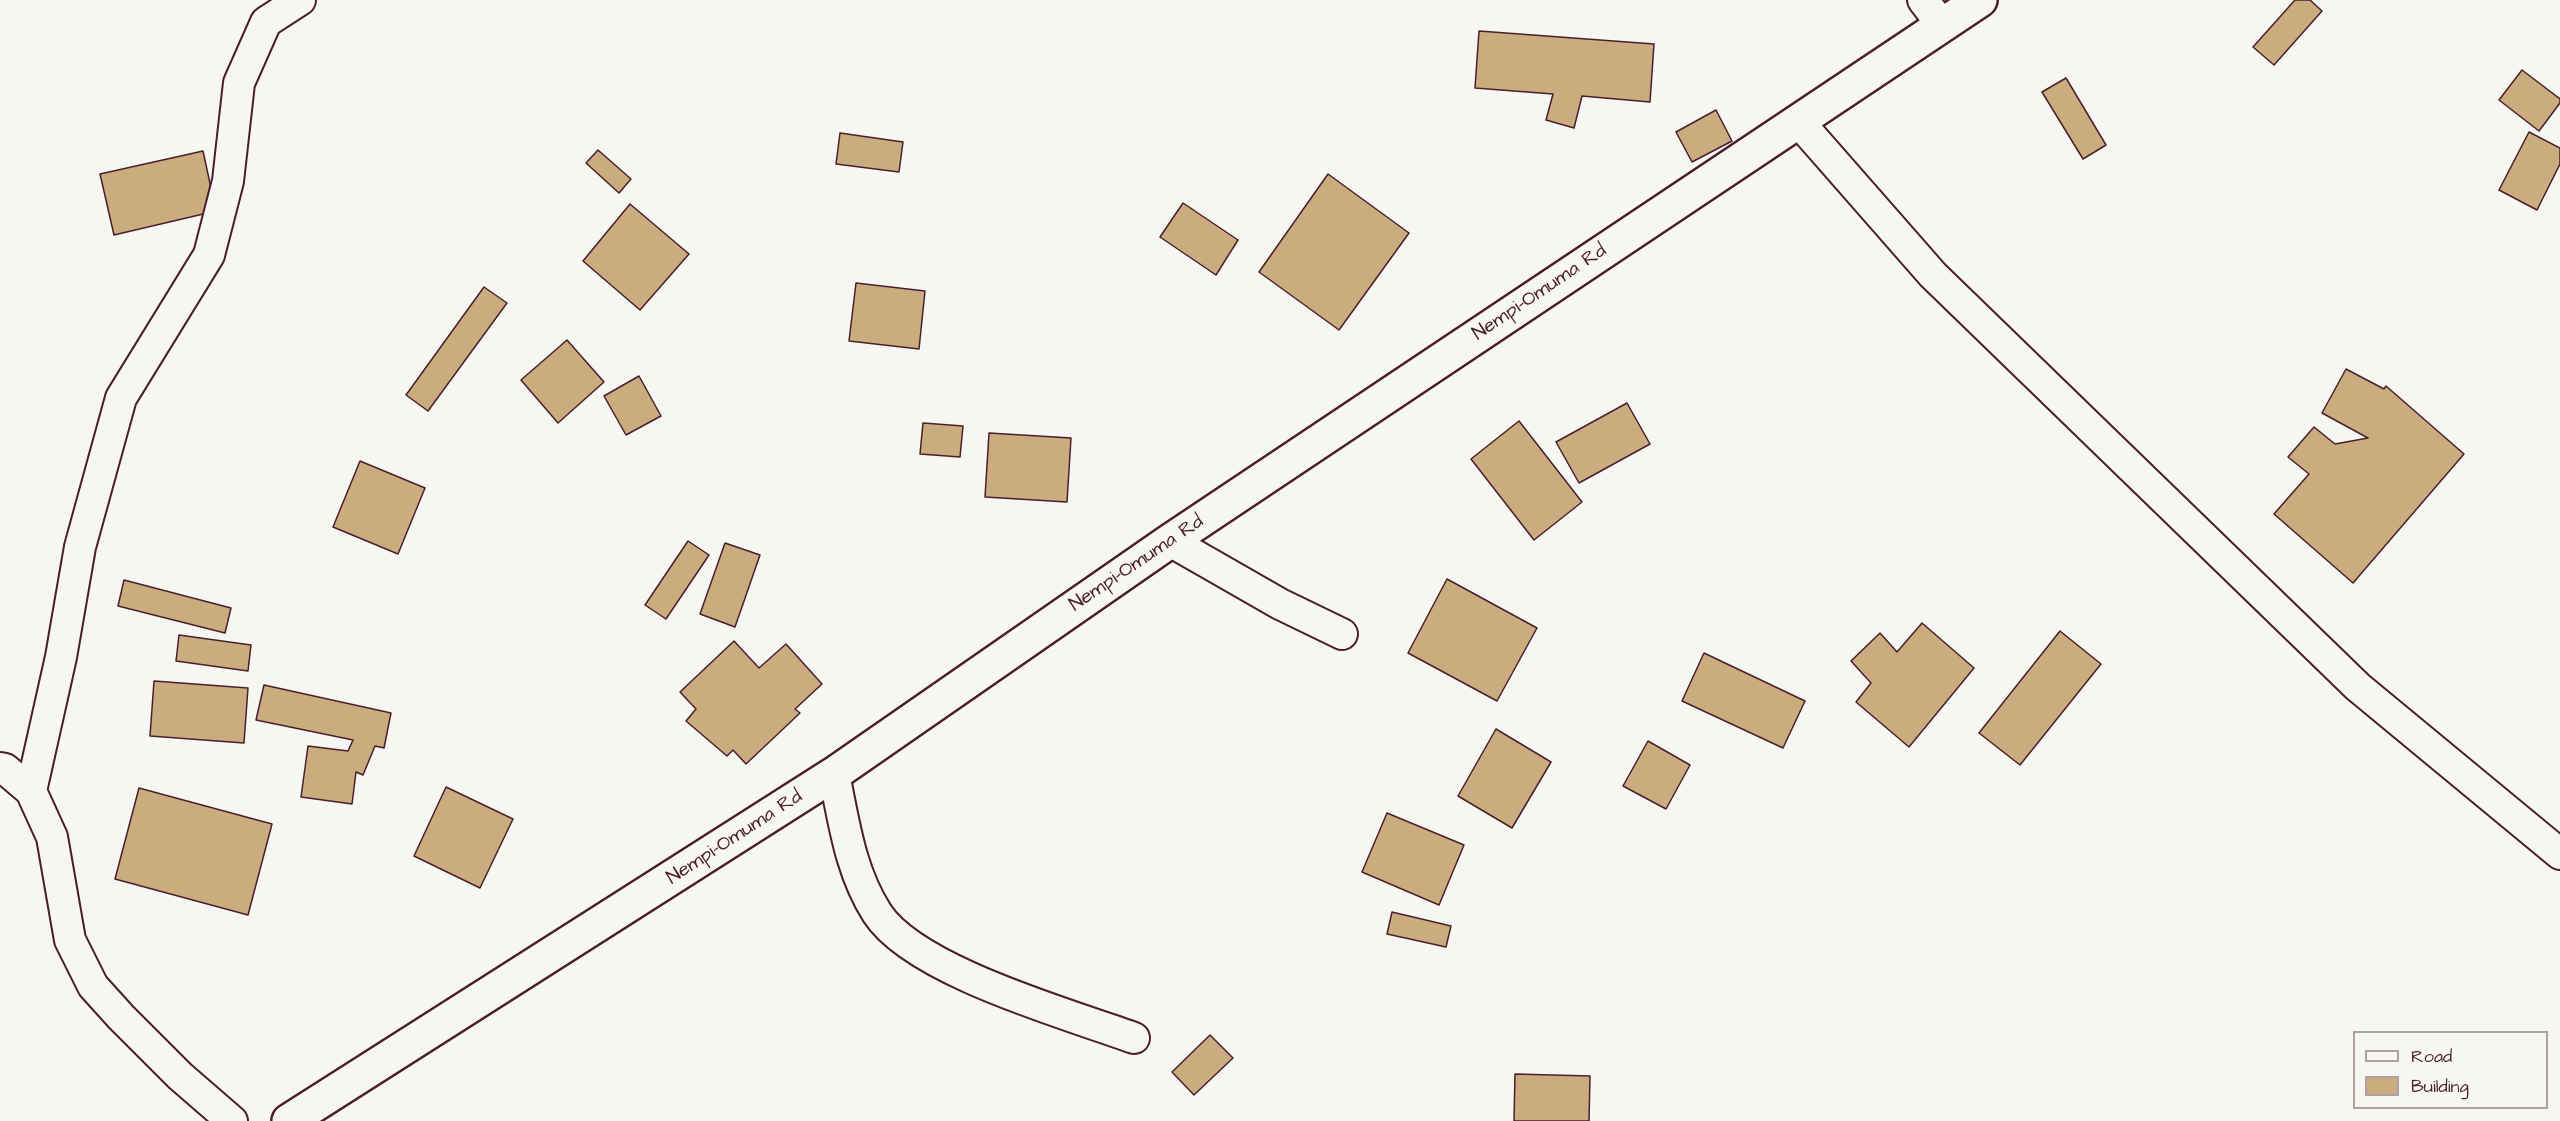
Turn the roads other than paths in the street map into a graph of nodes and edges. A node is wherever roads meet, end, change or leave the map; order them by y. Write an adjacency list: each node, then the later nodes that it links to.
1 (300, 0): 9 (street)
2 (1980, 0): 3 (street, Nempi-Omuma Rd)
3 (1933, 13): 4 (street, Nempi-Omuma Rd)
4 (1798, 121): 5 (street, Nempi-Omuma Rd); 10 (street)
5 (1170, 541): 6 (street); 8 (street, Nempi-Omuma Rd)
6 (1342, 634)
7 (0, 768): 9 (street)
8 (834, 774): 11 (street); 13 (street, Nempi-Omuma Rd)
9 (31, 791): 12 (street)
10 (2560, 854)
11 (1134, 1038)
12 (232, 1121)
13 (288, 1121)

